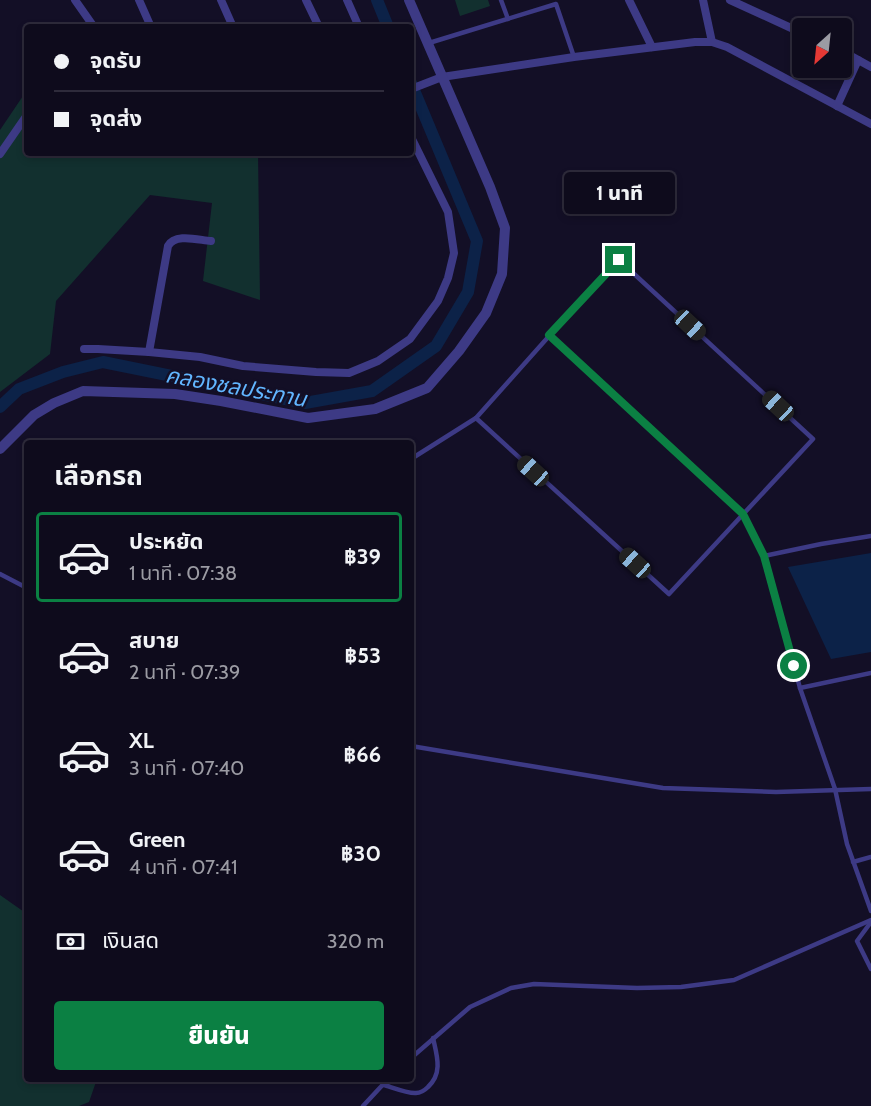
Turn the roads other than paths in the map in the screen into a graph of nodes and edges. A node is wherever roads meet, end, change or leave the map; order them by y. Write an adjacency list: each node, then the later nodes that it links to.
1 (75, 0): 12 (street)
2 (139, 0): 13 (street)
3 (221, 0): 14 (street)
4 (306, 0): 15 (street)
5 (347, 0): 16 (street)
6 (409, 0): 19 (street)
7 (501, 0): 11 (lane)
8 (629, 0): 20 (street)
9 (702, 0): 18 (street)
10 (730, 0): 17 (street)
11 (508, 19): 19 (lane); 21 (lane)
12 (91, 24)
13 (150, 24)
14 (232, 24)
15 (318, 24)
16 (358, 24)
17 (792, 28)
18 (712, 42): 20 (street); 27 (street)
19 (428, 43): 25 (street)
20 (652, 47): 21 (street)
21 (574, 57): 25 (street)
22 (852, 57): 23 (street)
23 (858, 60): 24 (street); 27 (street)
24 (871, 67)
25 (442, 77): 26 (street); 39 (street)
26 (414, 87)
27 (837, 106): 29 (street)
28 (24, 120): 32 (street)
29 (871, 124)
30 (0, 137): 32 (street)
31 (414, 143): 37 (street)
32 (6, 146): 33 (street)
33 (0, 154)
34 (211, 241): 37 (street)
35 (549, 335): 38 (lane); 41 (lane); 41 (lane)
36 (84, 349): 37 (street)
37 (149, 352)
38 (476, 418): 40 (lane); 41 (lane)
39 (0, 449)
40 (414, 457)
41 (743, 514): 43 (lane)
42 (871, 536): 43 (lane)
43 (764, 556): 47 (lane)
44 (0, 574): 45 (lane)
45 (24, 586)
46 (871, 673): 47 (lane)
47 (800, 688): 49 (lane)
48 (414, 746): 49 (lane)
49 (836, 789): 50 (lane); 52 (lane)
50 (871, 789)
51 (871, 857): 52 (lane)
52 (853, 862): 53 (lane)
53 (871, 912)
54 (871, 921): 55 (lane); 56 (lane)
55 (871, 969)
56 (433, 1038): 57 (lane); 59 (lane)
57 (414, 1055)
58 (386, 1082): 59 (lane)
59 (384, 1085): 60 (lane)
60 (363, 1106)

